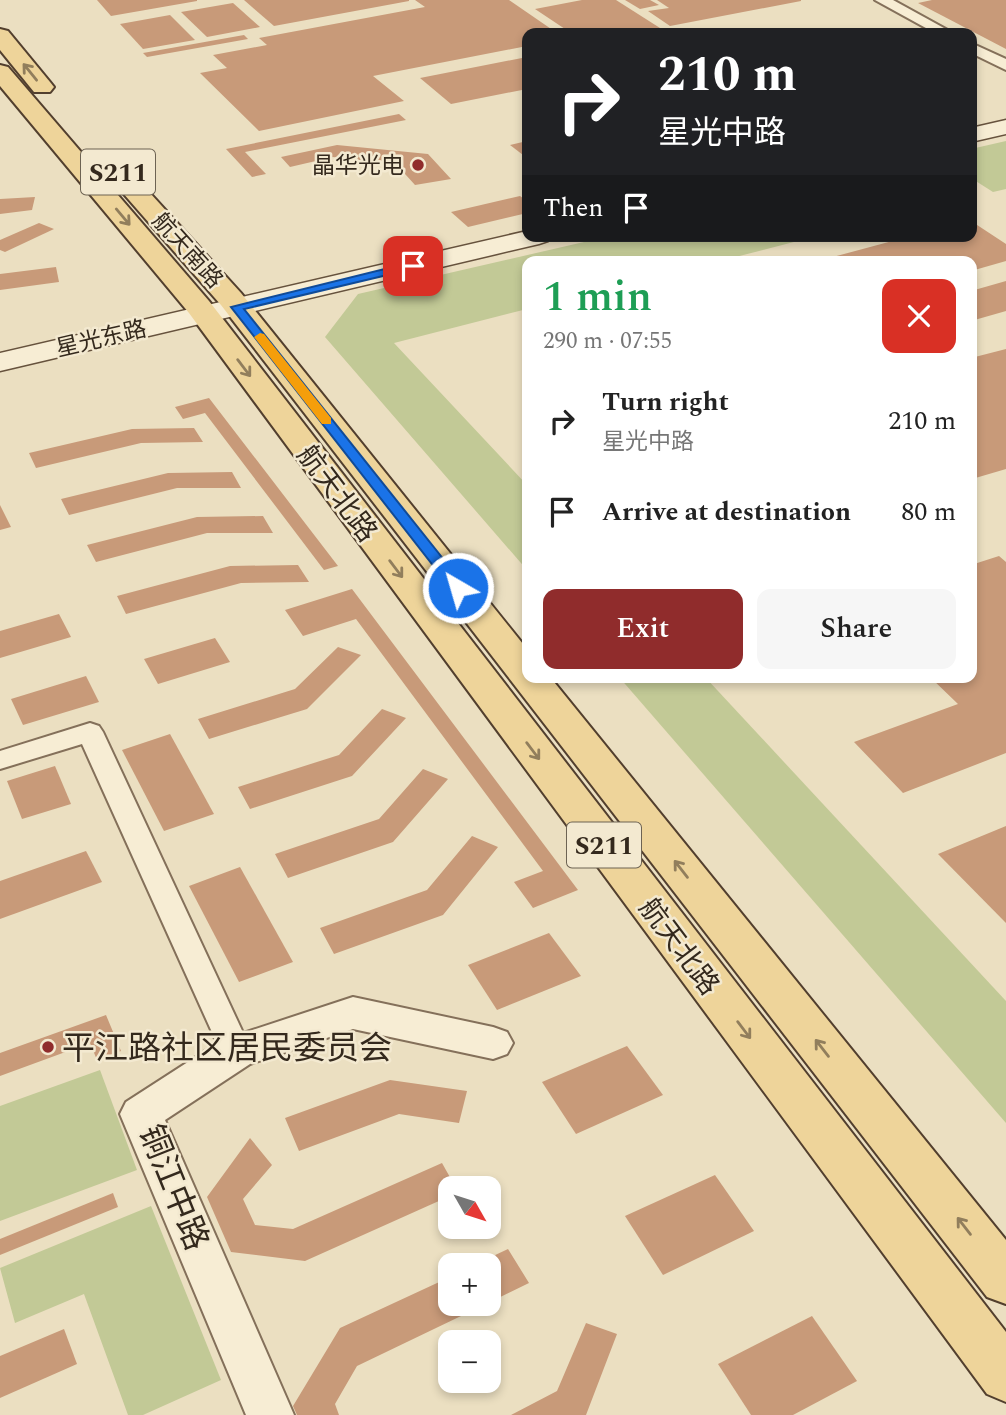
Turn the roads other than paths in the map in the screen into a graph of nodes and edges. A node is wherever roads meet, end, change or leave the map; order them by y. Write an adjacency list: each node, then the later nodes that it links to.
1 (883, 0): 2 (street)
2 (936, 28)
3 (0, 36): 11 (main road, S211, one-way to 3)
4 (977, 50): 5 (street)
5 (1006, 65)
6 (0, 72): 15 (main road, 航天南路 / S211, one-way to 15)
7 (1006, 119): 8 (main road)
8 (977, 126)
9 (1006, 127): 10 (main road)
10 (977, 134)
11 (91, 142)
12 (119, 174): 15 (main road, 航天南路 / S211)
13 (522, 231): 15 (main road)
14 (522, 240): 15 (main road)
15 (217, 307): 16 (main road, 星光东路); 17 (main road, 星光东路); 18 (main road, 航天北路 / S211); 24 (main road, 航天北路 / S211, one-way to 24)
16 (0, 353)
17 (0, 362)
18 (522, 669)
19 (534, 683): 23 (main road, 航天北路 / S211, one-way to 19)
20 (0, 760): 22 (street)
21 (493, 1043): 22 (street, 铜江中路)
22 (236, 1052): 25 (street, 铜江中路)
23 (1006, 1280)
24 (1006, 1376)
25 (264, 1413)

